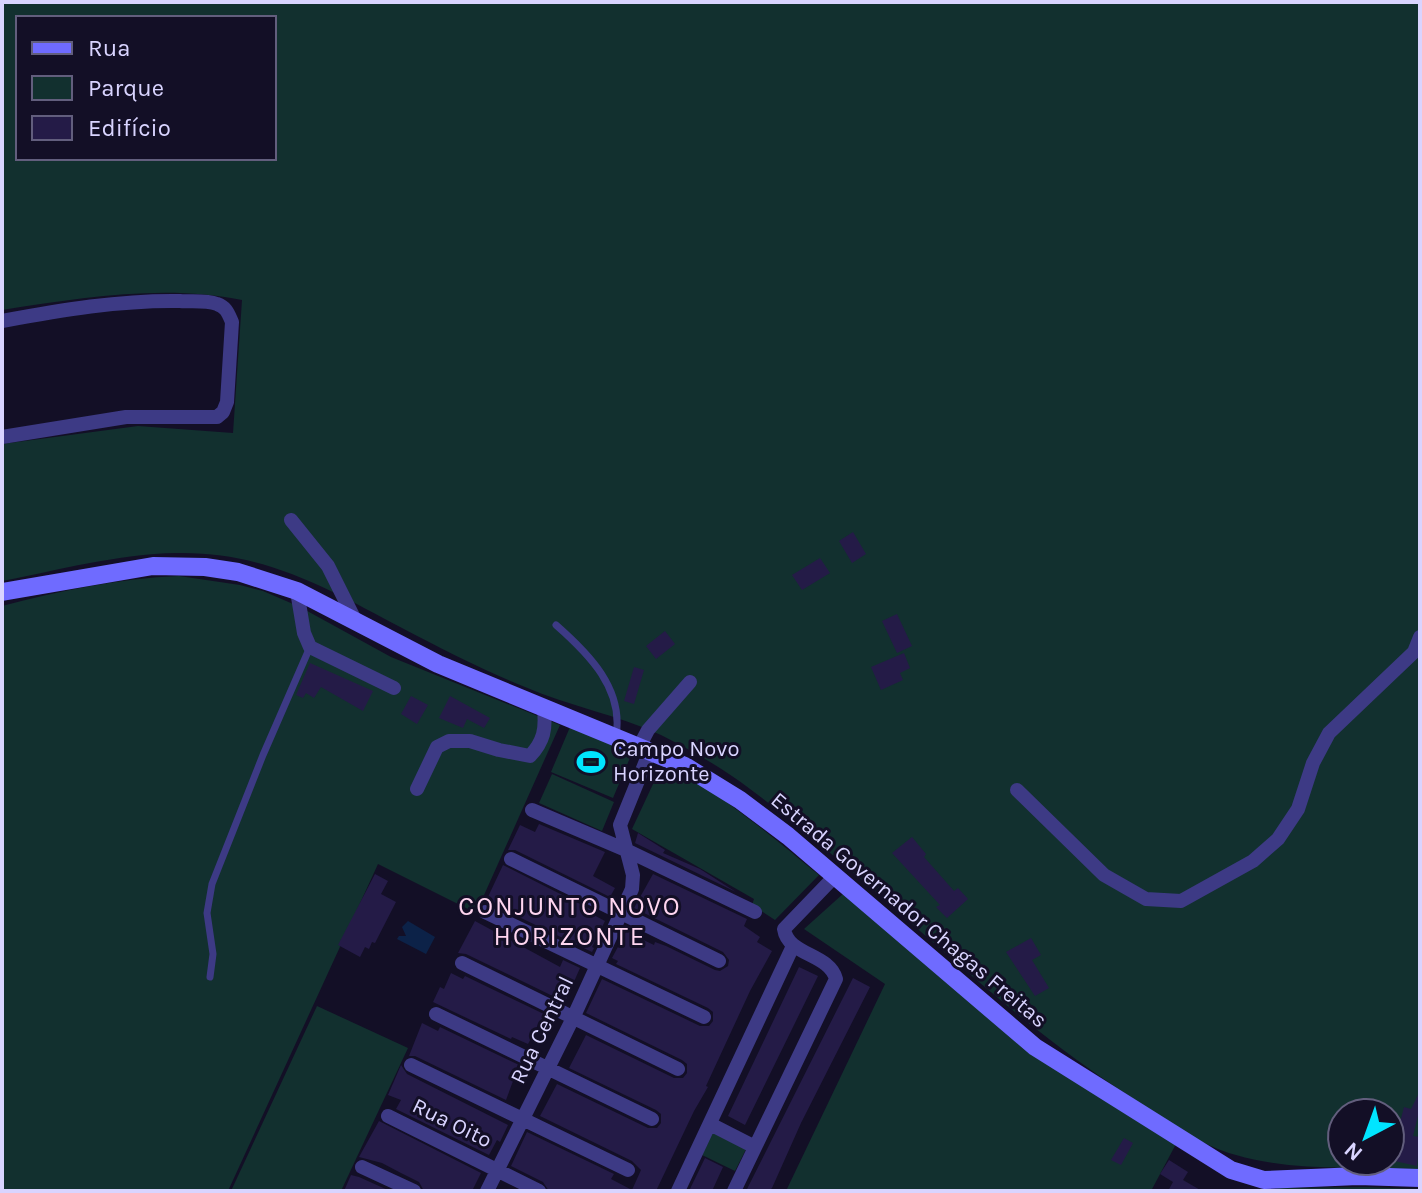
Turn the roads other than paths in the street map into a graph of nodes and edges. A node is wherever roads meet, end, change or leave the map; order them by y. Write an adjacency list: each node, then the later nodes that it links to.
1 (2, 321): 2 (street)
2 (2, 437)
3 (291, 520): 6 (street)
4 (297, 591): 5 (main road, Estrada Governador Chagas Freitas); 6 (main road, Estrada Governador Chagas Freitas); 9 (street)
5 (2, 592)
6 (357, 623): 12 (main road, Estrada Governador Chagas Freitas)
7 (556, 625): 13 (lane)
8 (1420, 637): 16 (street)
9 (310, 647): 11 (street); 28 (lane)
10 (690, 682): 14 (street, Rua Central)
11 (394, 688)
12 (544, 709): 13 (main road, Estrada Governador Chagas Freitas); 15 (street)
13 (616, 738): 14 (main road, Estrada Governador Chagas Freitas)
14 (645, 749): 18 (street, Rua Central); 20 (main road, Estrada Governador Chagas Freitas)
15 (417, 789)
16 (1017, 790)
17 (532, 810): 18 (street)
18 (626, 850): 22 (street, Rua Central); 23 (street)
19 (511, 859): 22 (street)
20 (836, 875): 24 (street); 44 (main road, Estrada Governador Chagas Freitas)
21 (485, 912): 27 (street)
22 (622, 912): 25 (street); 27 (street, Rua Central)
23 (755, 912)
24 (793, 946): 38 (street); 39 (street)
25 (719, 961)
26 (462, 963): 30 (street)
27 (598, 966): 30 (street, Rua Central); 31 (street)
28 (210, 977)
29 (436, 1014): 33 (street)
30 (574, 1016): 33 (street, Rua Central); 34 (street)
31 (704, 1017)
32 (411, 1065): 36 (street)
33 (548, 1067): 36 (street, Rua Central); 37 (street)
34 (678, 1069)
35 (388, 1116): 41 (street, Rua Oito)
36 (523, 1118): 41 (street, Rua Central); 42 (street)
37 (652, 1119)
38 (710, 1124): 39 (street); 48 (street)
39 (755, 1147): 49 (street)
40 (362, 1167): 45 (street)
41 (497, 1170): 46 (street, Rua Central); 47 (street, Rua Oito)
42 (628, 1170)
43 (1420, 1178): 44 (main road, Estrada Governador Chagas Freitas)
44 (1260, 1185)
45 (414, 1191)
46 (487, 1191)
47 (539, 1191)
48 (678, 1191)
49 (734, 1191)

